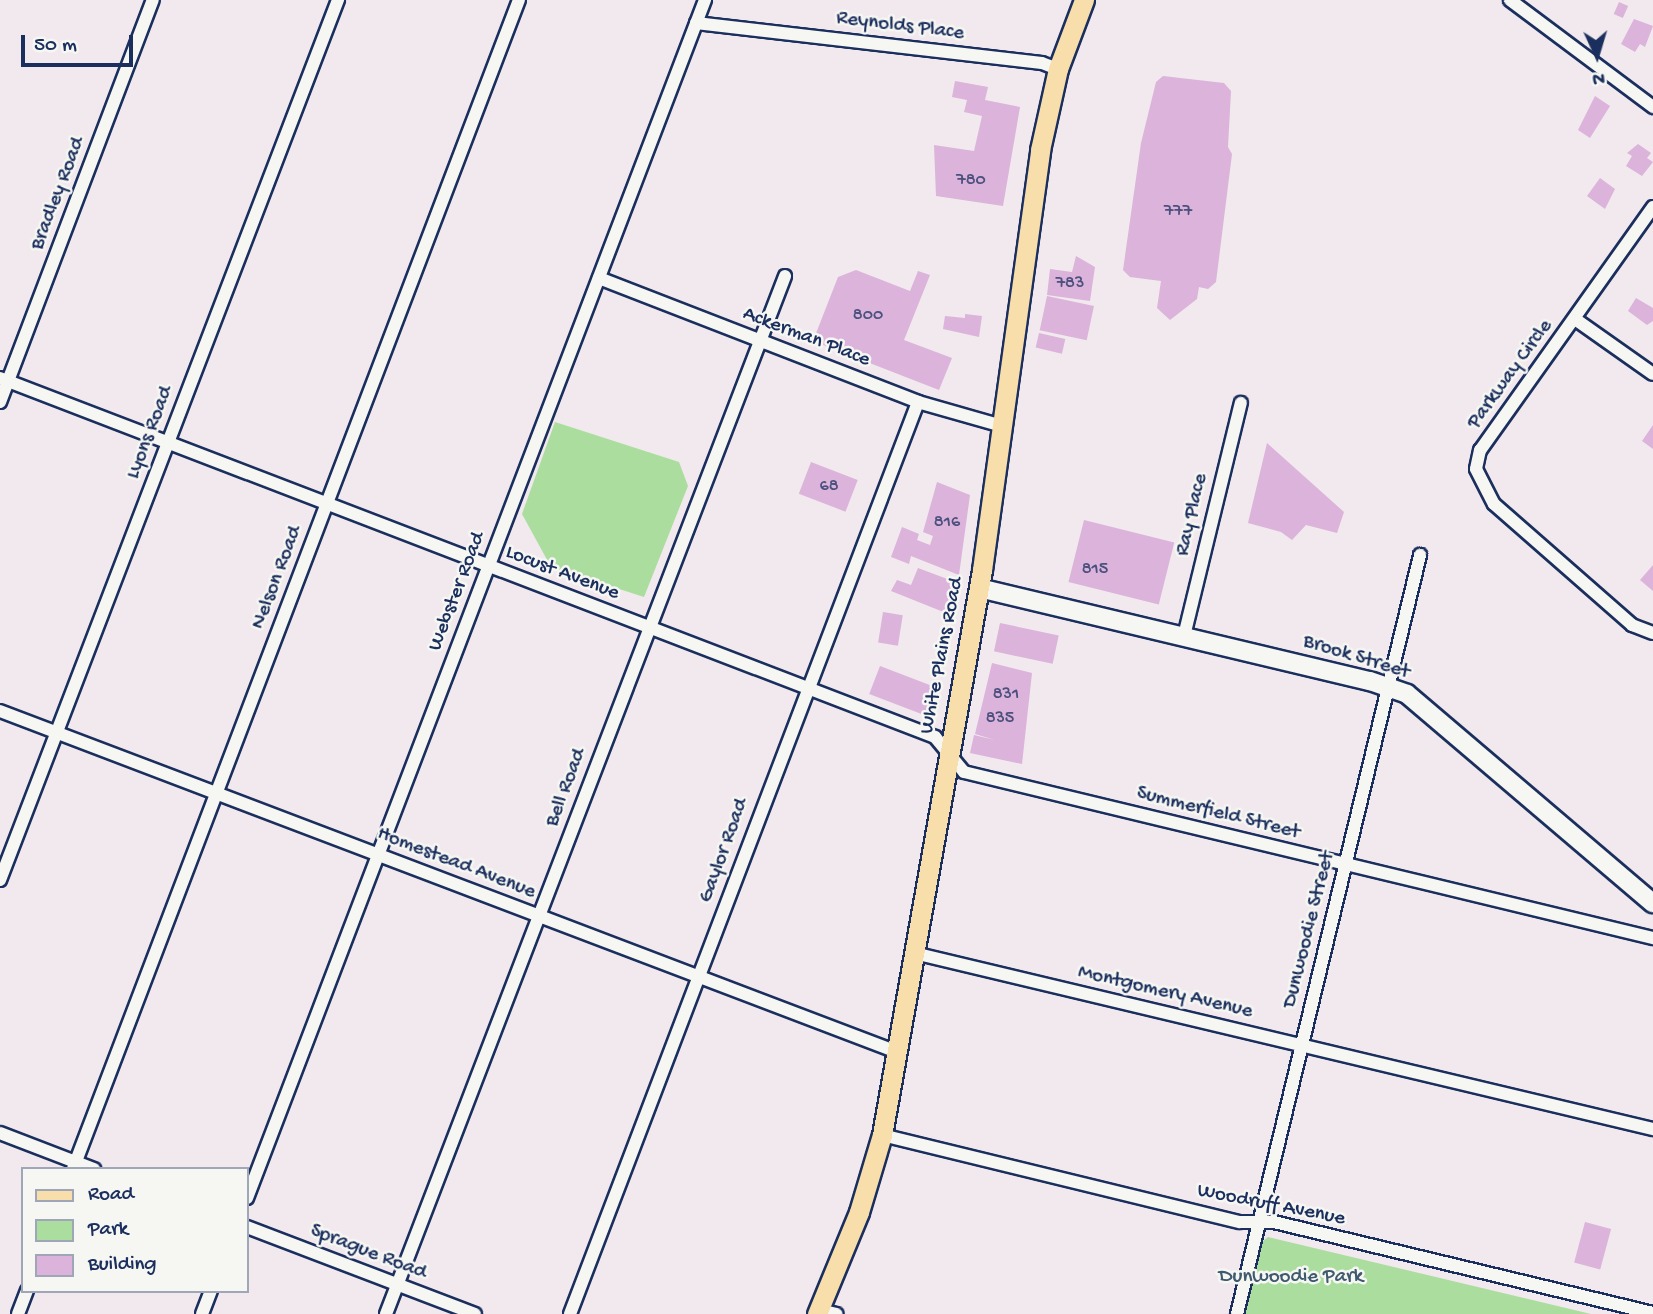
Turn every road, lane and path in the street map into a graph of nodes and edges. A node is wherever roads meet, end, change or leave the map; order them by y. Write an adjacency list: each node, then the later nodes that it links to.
1 (153, 0): 16 (street, Bradley Road)
2 (338, 0): 21 (street, Lyons Road)
3 (519, 0): 22 (street, Nelson Road)
4 (705, 0): 7 (street, Webster Road)
5 (1084, 0): 8 (main road, White Plains Road)
6 (1510, 0): 9 (street)
7 (696, 23): 8 (street, Reynolds Place); 12 (street, Webster Road)
8 (1058, 69): 20 (main road, White Plains Road)
9 (1653, 107)
10 (1653, 206): 13 (street, Parkway Circle)
11 (785, 276): 14 (street, Bell Road)
12 (599, 278): 14 (street, Ackerman Place); 24 (street, Webster Road)
13 (1575, 319): 15 (street); 27 (street, Parkway Circle)
14 (758, 340): 18 (street, Ackerman Place); 26 (street, Bell Road)
15 (1653, 374)
16 (4, 380): 17 (street, Bradley Road); 21 (street, Locust Avenue)
17 (0, 402)
18 (918, 402): 20 (street, Ackerman Place); 30 (street, Gaylor Road)
19 (1241, 403): 28 (street, Ray Place)
20 (1002, 426): 25 (main road, White Plains Road)
21 (168, 444): 22 (street, Locust Avenue); 32 (street, Lyons Road)
22 (327, 504): 24 (street, Locust Avenue); 34 (street, Nelson Road)
23 (1420, 555): 29 (street, Dunwoodie Street)
24 (489, 566): 26 (street, Locust Avenue); 35 (street, Webster Road)
25 (979, 588): 28 (street, Brook Street); 33 (main road, White Plains Road)
26 (649, 628): 30 (street, Locust Avenue); 39 (street, Bell Road)
27 (1653, 633)
28 (1184, 636): 29 (street, Brook Street)
29 (1389, 687): 36 (street, Dunwoodie Street); 38 (street, Brook Street)
30 (806, 688): 33 (street, Locust Avenue); 42 (street, Gaylor Road)
31 (0, 711): 32 (street, Homestead Avenue)
32 (56, 732): 34 (street, Homestead Avenue); 37 (street, Lyons Road)
33 (949, 750): 36 (street, Summerfield Street); 41 (main road, White Plains Road)
34 (218, 793): 35 (street, Homestead Avenue); 48 (street, Nelson Road)
35 (378, 855): 39 (street, Homestead Avenue); 49 (street, Webster Road)
36 (1345, 865): 40 (street, Summerfield Street); 43 (street, Dunwoodie Street)
37 (0, 880)
38 (1653, 903)
39 (538, 916): 42 (street, Homestead Avenue); 52 (street, Bell Road)
40 (1653, 938)
41 (914, 953): 43 (street, Montgomery Avenue); 44 (main road, White Plains Road)
42 (699, 977): 44 (street, Homestead Avenue); 61 (street, Gaylor Road)
43 (1302, 1045): 45 (street, Montgomery Avenue); 50 (street, Dunwoodie Street)
44 (897, 1052): 47 (main road, White Plains Road)
45 (1653, 1129)
46 (0, 1133): 48 (street)
47 (882, 1135): 50 (street, Woodruff Avenue); 55 (main road, White Plains Road)
48 (75, 1165)
49 (248, 1195)
50 (1259, 1222): 56 (street, Woodruff Avenue); 62 (street, Dunwoodie Street)
51 (248, 1227): 52 (street, Sprague Road)
52 (397, 1285): 59 (street, Bell Road); 60 (street, Sprague Road)
53 (26, 1293): 57 (street)
54 (210, 1293): 58 (street)
55 (824, 1313)
56 (1653, 1313)
57 (18, 1314)
58 (202, 1314)
59 (386, 1314)
60 (475, 1314)
61 (570, 1314)
62 (1237, 1314)

